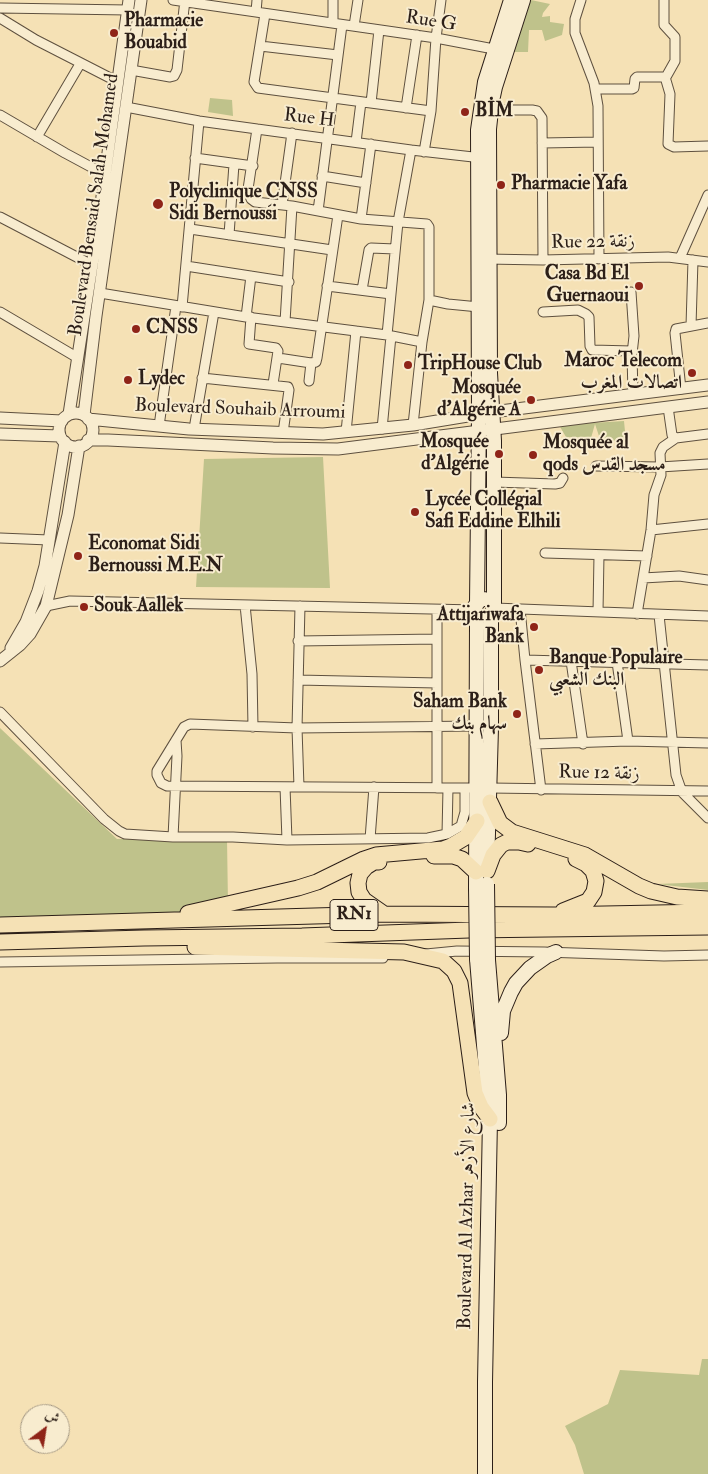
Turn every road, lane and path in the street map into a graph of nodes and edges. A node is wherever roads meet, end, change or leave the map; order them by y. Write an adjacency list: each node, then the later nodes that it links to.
1 (48, 0): 16 (street)
2 (141, 0): 28 (street, Boulevard Bensaid Salah Mohamed)
3 (173, 0): 12 (street, Rue G)
4 (257, 0): 17 (street)
5 (333, 0): 19 (street)
6 (358, 0): 20 (street)
7 (441, 0): 23 (street)
8 (511, 0): 25 (main road)
9 (523, 0): 25 (main road)
10 (581, 0): 31 (street)
11 (664, 0): 29 (street)
12 (185, 1): 13 (street, Rue G); 28 (street)
13 (219, 4): 17 (street, Rue G)
14 (128, 5): 16 (street); 30 (street, Boulevard Bensaid Salah Mohamed)
15 (0, 8): 16 (street)
16 (47, 10)
17 (260, 13): 19 (street, Rue G); 24 (street)
18 (0, 18): 27 (street)
19 (337, 24): 20 (street, Rue G); 26 (street)
20 (354, 26): 21 (street, Rue G)
21 (379, 30): 22 (street, Rue G); 34 (street)
22 (416, 35): 23 (street, Rue G); 36 (street)
23 (436, 38): 25 (street, Rue G); 38 (street)
24 (260, 46): 26 (street); 32 (street)
25 (500, 50): 37 (main road); 53 (main road)
26 (338, 55): 32 (street)
27 (80, 64): 30 (street); 43 (street)
28 (131, 70): 35 (street, Boulevard Bensaid Salah Mohamed)
29 (666, 77): 31 (street); 49 (street)
30 (118, 82): 56 (street, Boulevard Bensaid Salah Mohamed)
31 (596, 89): 46 (street)
32 (332, 98): 33 (street); 44 (street)
33 (360, 102): 34 (street); 45 (street)
34 (371, 103): 36 (street)
35 (126, 107): 40 (street, Rue H); 85 (street, Boulevard Bensaid Salah Mohamed)
36 (406, 108): 38 (street)
37 (491, 110): 47 (street); 53 (main road)
38 (431, 112): 51 (street)
39 (0, 115): 43 (street)
40 (199, 120): 41 (street, Rue H); 52 (street)
41 (257, 129): 42 (street, Rue H); 55 (street)
42 (292, 133): 44 (street, Rue H); 60 (street)
43 (37, 137): 56 (street)
44 (328, 138): 45 (street, Rue H); 57 (street)
45 (356, 142): 48 (street, Rue H)
46 (598, 142): 47 (street); 74 (street)
47 (542, 143): 75 (street)
48 (371, 144): 50 (street, Rue H); 58 (street)
49 (708, 146)
50 (411, 150): 51 (street, Rue H); 66 (street)
51 (424, 152): 53 (street, Rue H)
52 (195, 158): 54 (street); 67 (street)
53 (483, 158): 73 (main road)
54 (234, 164): 55 (street); 68 (street)
55 (253, 166): 60 (street)
56 (104, 174): 78 (street, Boulevard Bensaid Salah Mohamed)
57 (322, 176): 58 (street); 62 (street)
58 (366, 183): 65 (street)
59 (707, 199): 72 (street)
60 (282, 205): 61 (street)
61 (292, 206): 62 (street); 69 (street)
62 (318, 211): 63 (street)
63 (338, 215): 65 (street); 71 (street)
64 (0, 217): 78 (street)
65 (361, 219): 66 (street)
66 (398, 222): 70 (street); 87 (street)
67 (190, 229): 68 (street); 79 (street)
68 (229, 235): 69 (street)
69 (289, 243): 71 (street); 81 (street)
70 (395, 249): 83 (street); 86 (street)
71 (332, 250): 82 (street)
72 (680, 258): 74 (street, Rue 22 زنقة); 76 (street, Rue 22 زنقة)
73 (484, 259): 75 (street, Rue 22 زنقة); 89 (main road); 113 (main road)
74 (599, 259): 75 (street, Rue 22 زنقة)
75 (543, 260)
76 (693, 260): 77 (street, Rue 22 زنقة); 97 (street)
77 (708, 262)
78 (92, 265): 102 (street, Boulevard Bensaid Salah Mohamed)
79 (186, 266): 80 (street); 88 (street)
80 (251, 276): 81 (street); 93 (street)
81 (288, 282): 94 (street)
82 (327, 286): 83 (street); 96 (street)
83 (362, 290): 86 (street)
84 (631, 292): 101 (street)
85 (100, 293): 88 (street); 114 (street, Boulevard Bensaid Salah Mohamed)
86 (390, 294): 99 (street)
87 (429, 300): 89 (street); 100 (street)
88 (179, 306): 91 (street); 118 (street)
89 (478, 307): 113 (main road)
90 (0, 312): 102 (street)
91 (214, 312): 93 (street); 105 (street)
92 (543, 312): 101 (street)
93 (249, 317): 94 (street); 103 (street)
94 (285, 322): 96 (street)
95 (708, 323): 97 (street)
96 (321, 326): 98 (street); 104 (street)
97 (691, 326): 109 (street)
98 (356, 331): 99 (street); 123 (street)
99 (389, 336): 100 (street); 120 (street)
100 (422, 342): 117 (street)
101 (632, 351): 110 (street)
102 (78, 358): 116 (street, Boulevard Bensaid Salah Mohamed)
103 (278, 358): 104 (street); 107 (street)
104 (312, 363): 106 (street)
105 (202, 378): 107 (street); 119 (street)
106 (309, 381)
107 (273, 384): 124 (street)
108 (708, 385): 109 (street, Boulevard Souhaib Arroumi)
109 (682, 389): 110 (street, Boulevard Souhaib Arroumi)
110 (634, 395): 113 (street, Boulevard Souhaib Arroumi)
111 (708, 402): 112 (street, Boulevard Souhaib Arroumi)
112 (668, 407): 121 (street, Boulevard Souhaib Arroumi); 127 (street)
113 (486, 413): 117 (street, Boulevard Souhaib Arroumi); 121 (main road); 122 (main road)
114 (86, 417): 116 (street); 118 (street, Boulevard Souhaib Arroumi); 129 (street)
115 (0, 418): 116 (street)
116 (65, 418): 128 (street)
117 (413, 425): 120 (street, Boulevard Souhaib Arroumi)
118 (159, 426): 119 (street, Boulevard Souhaib Arroumi)
119 (194, 429): 124 (street, Boulevard Souhaib Arroumi)
120 (382, 429): 123 (street, Boulevard Souhaib Arroumi)
121 (493, 429): 122 (street, Boulevard Souhaib Arroumi); 134 (main road)
122 (479, 431): 129 (street, Boulevard Souhaib Arroumi); 151 (main road)
123 (346, 432): 124 (street, Boulevard Souhaib Arroumi)
124 (283, 433)
125 (0, 434): 128 (street)
126 (708, 434): 127 (street)
127 (676, 438): 132 (street)
128 (63, 439): 129 (street); 138 (street)
129 (83, 443): 145 (street)
130 (708, 464): 132 (street)
131 (596, 466): 132 (street)
132 (660, 468): 136 (street)
133 (563, 478): 134 (street)
134 (494, 482): 151 (main road)
135 (708, 524): 136 (street)
136 (652, 530): 141 (street)
137 (0, 538): 138 (street)
138 (49, 540): 144 (street)
139 (546, 553): 140 (street)
140 (599, 555): 141 (street); 154 (street)
141 (647, 556): 142 (street)
142 (643, 578): 143 (street); 155 (street)
143 (708, 580)
144 (38, 591): 145 (street); 147 (street)
145 (50, 594): 146 (street); 149 (street)
146 (70, 601): 148 (street); 149 (street)
147 (34, 603): 149 (street); 160 (street)
148 (245, 605): 150 (street); 169 (street)
149 (46, 606): 160 (street)
150 (300, 606): 153 (street); 159 (street)
151 (485, 609): 152 (street); 153 (street); 171 (main road); 186 (main road)
152 (520, 609): 154 (street); 161 (street)
153 (437, 610): 158 (street)
154 (598, 612): 155 (street)
155 (637, 614): 156 (street)
156 (659, 615): 157 (street); 164 (street)
157 (708, 616)
158 (437, 639): 159 (street); 167 (street)
159 (298, 641): 166 (street)
160 (4, 658)
161 (525, 660): 162 (street); 177 (street)
162 (571, 661): 163 (street); 178 (street)
163 (618, 662): 164 (street); 174 (street)
164 (665, 664): 165 (street); 175 (street)
165 (708, 665)
166 (298, 680): 167 (street); 172 (street)
167 (437, 684): 170 (street)
168 (0, 712): 192 (street)
169 (253, 726): 172 (street); 173 (street)
170 (438, 726): 171 (street); 172 (street); 183 (street)
171 (477, 726): 186 (main road)
172 (297, 728): 181 (street)
173 (176, 740): 179 (street); 179 (street)
174 (628, 741): 175 (street); 178 (street)
175 (673, 743): 176 (street); 188 (street)
176 (708, 743)
177 (535, 744): 178 (street); 185 (street)
178 (584, 744)
179 (175, 786): 180 (street, Rue 12 زنقة); 192 (street)
180 (285, 787): 181 (street, Rue 12 زنقة); 194 (street)
181 (299, 787): 182 (street, Rue 12 زنقة)
182 (374, 787): 183 (street, Rue 12 زنقة); 193 (street)
183 (437, 788): 184 (street, Rue 12 زنقة)
184 (448, 788): 186 (street, Rue 12 زنقة); 191 (street)
185 (541, 790): 186 (street, Rue 12 زنقة); 188 (street, Rue 12 زنقة)
186 (480, 791): 190 (main road); 191 (street); 196 (highway)
187 (708, 791): 188 (street, Rue 12 زنقة)
188 (682, 792): 189 (street)
189 (708, 818)
190 (483, 821): 195 (main road); 200 (highway)
191 (447, 834): 193 (street)
192 (173, 837): 194 (street)
193 (370, 839): 194 (street)
194 (286, 840)
195 (482, 879): 198 (highway); 199 (highway); 208 (main road, bridge)
196 (708, 899)
197 (708, 912): 199 (highway, RN1)
198 (384, 914): 199 (highway, RN1); 200 (highway, RN1)
199 (553, 915)
200 (43, 924): 201 (highway, RN1)
201 (0, 925)
202 (708, 927): 203 (highway, RN1)
203 (144, 938): 204 (highway, RN1); 206 (highway)
204 (0, 942)
205 (556, 952): 206 (street); 207 (street); 211 (main road)
206 (419, 955): 209 (street); 210 (highway)
207 (708, 955)
208 (483, 959): 210 (main road, Boulevard Al Azhar شارع الأزهر); 211 (main road, Boulevard Al Azhar شارع الأزهر)
209 (0, 962)
210 (490, 1119): 212 (main road, Boulevard Al Azhar شارع الأزهر)
211 (498, 1144): 213 (main road, Boulevard Al Azhar شارع الأزهر)
212 (485, 1474)
213 (494, 1474)

